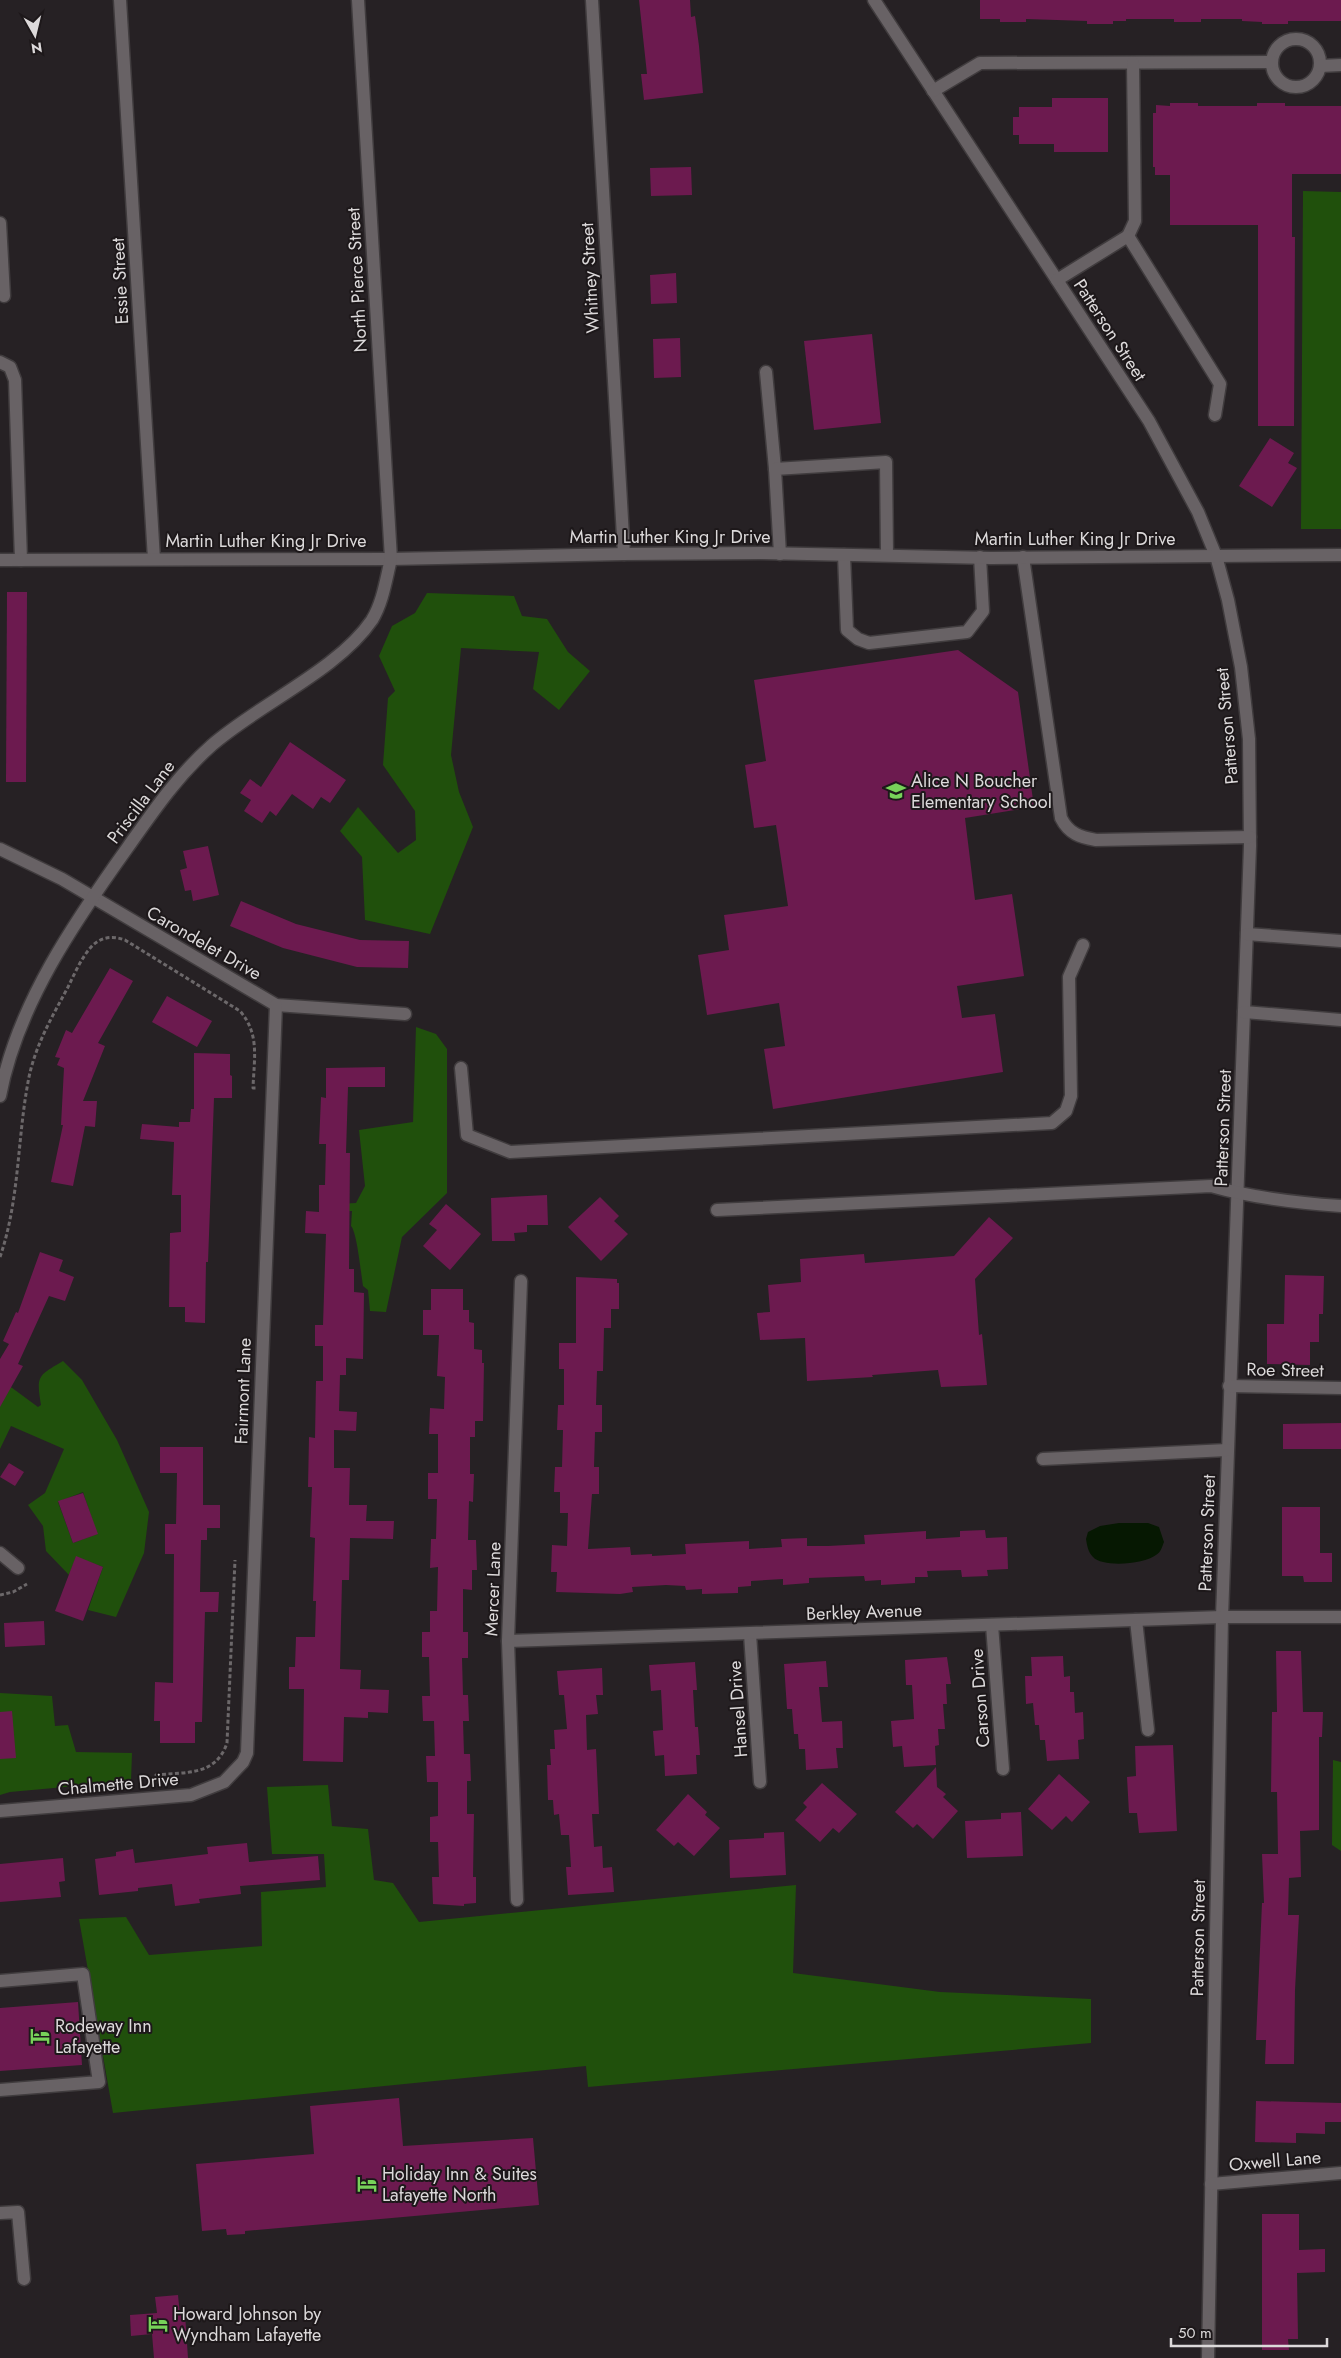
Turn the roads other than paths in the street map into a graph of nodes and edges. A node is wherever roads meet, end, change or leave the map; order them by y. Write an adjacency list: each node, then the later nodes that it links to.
1 (120, 0): 26 (street, Essie Street)
2 (358, 0): 27 (street, North Pierce Street)
3 (592, 0): 18 (street, Whitney Street)
4 (874, 0): 9 (street, Patterson Street)
5 (1272, 62): 6 (street); 7 (street); 7 (street)
6 (1133, 63): 9 (street); 11 (street)
7 (1320, 66): 8 (street)
8 (1341, 66)
9 (933, 91): 12 (street, Patterson Street)
10 (0, 223): 13 (street)
11 (1128, 236): 12 (street); 16 (street)
12 (1056, 280): 23 (street, Patterson Street)
13 (4, 296)
14 (0, 362): 29 (street)
15 (766, 372): 17 (street)
16 (1215, 415)
17 (775, 470): 19 (street); 22 (street)
18 (624, 554): 19 (street, Martin Luther King Jr Drive); 27 (street, Martin Luther King Jr Drive)
19 (780, 554): 20 (street, Martin Luther King Jr Drive)
20 (844, 555): 22 (street, Martin Luther King Jr Drive); 25 (street)
21 (1341, 555): 23 (street, Martin Luther King Jr Drive)
22 (887, 556): 25 (street, Martin Luther King Jr Drive)
23 (1216, 556): 24 (street, Martin Luther King Jr Drive); 30 (street, Patterson Street)
24 (1023, 557): 25 (street, Martin Luther King Jr Drive); 30 (street)
25 (980, 558)
26 (154, 559): 27 (street, Martin Luther King Jr Drive); 29 (street, Martin Luther King Jr Drive)
27 (391, 559): 32 (street, Priscilla Lane)
28 (0, 560): 29 (street, Martin Luther King Jr Drive)
29 (21, 560)
30 (1250, 837): 33 (street, Patterson Street)
31 (0, 849): 32 (street, Carondelet Drive)
32 (92, 898): 36 (street, Carondelet Drive); 41 (street, Priscilla Lane)
33 (1247, 934): 34 (street); 37 (street, Patterson Street)
34 (1341, 941)
35 (1083, 945): 40 (street)
36 (276, 1005): 38 (street, Carondelet Drive); 60 (street, Fairmont Lane)
37 (1244, 1012): 39 (street); 42 (street, Patterson Street)
38 (406, 1014)
39 (1341, 1020)
40 (462, 1068)
41 (0, 1096)
42 (1239, 1194): 43 (street); 44 (street); 46 (street, Patterson Street)
43 (1341, 1206)
44 (717, 1210)
45 (522, 1281): 57 (street, Mercer Lane)
46 (1229, 1386): 47 (street, Roe Street); 48 (street, Patterson Street)
47 (1341, 1388)
48 (1227, 1450): 49 (street); 52 (street, Patterson Street)
49 (1043, 1459)
50 (0, 1553): 51 (street)
51 (18, 1568)
52 (1222, 1616): 53 (street, Berkley Avenue); 54 (street, Berkley Avenue); 67 (street, Patterson Street)
53 (1341, 1617)
54 (1136, 1620): 55 (street, Berkley Avenue); 58 (street)
55 (992, 1625): 56 (street, Berkley Avenue); 59 (street, Carson Drive)
56 (750, 1634): 57 (street, Berkley Avenue); 61 (street, Hansel Drive)
57 (508, 1642): 63 (street, Mercer Lane)
58 (1148, 1730)
59 (1002, 1769)
60 (233, 1774): 62 (street, Chalmette Drive)
61 (760, 1782)
62 (0, 1811)
63 (518, 1900)
64 (0, 1981): 65 (street)
65 (0, 2090)
66 (1341, 2173): 67 (street, Oxwell Lane)
67 (1211, 2184): 70 (street, Patterson Street)
68 (0, 2213): 69 (street)
69 (24, 2280)
70 (1208, 2358)

